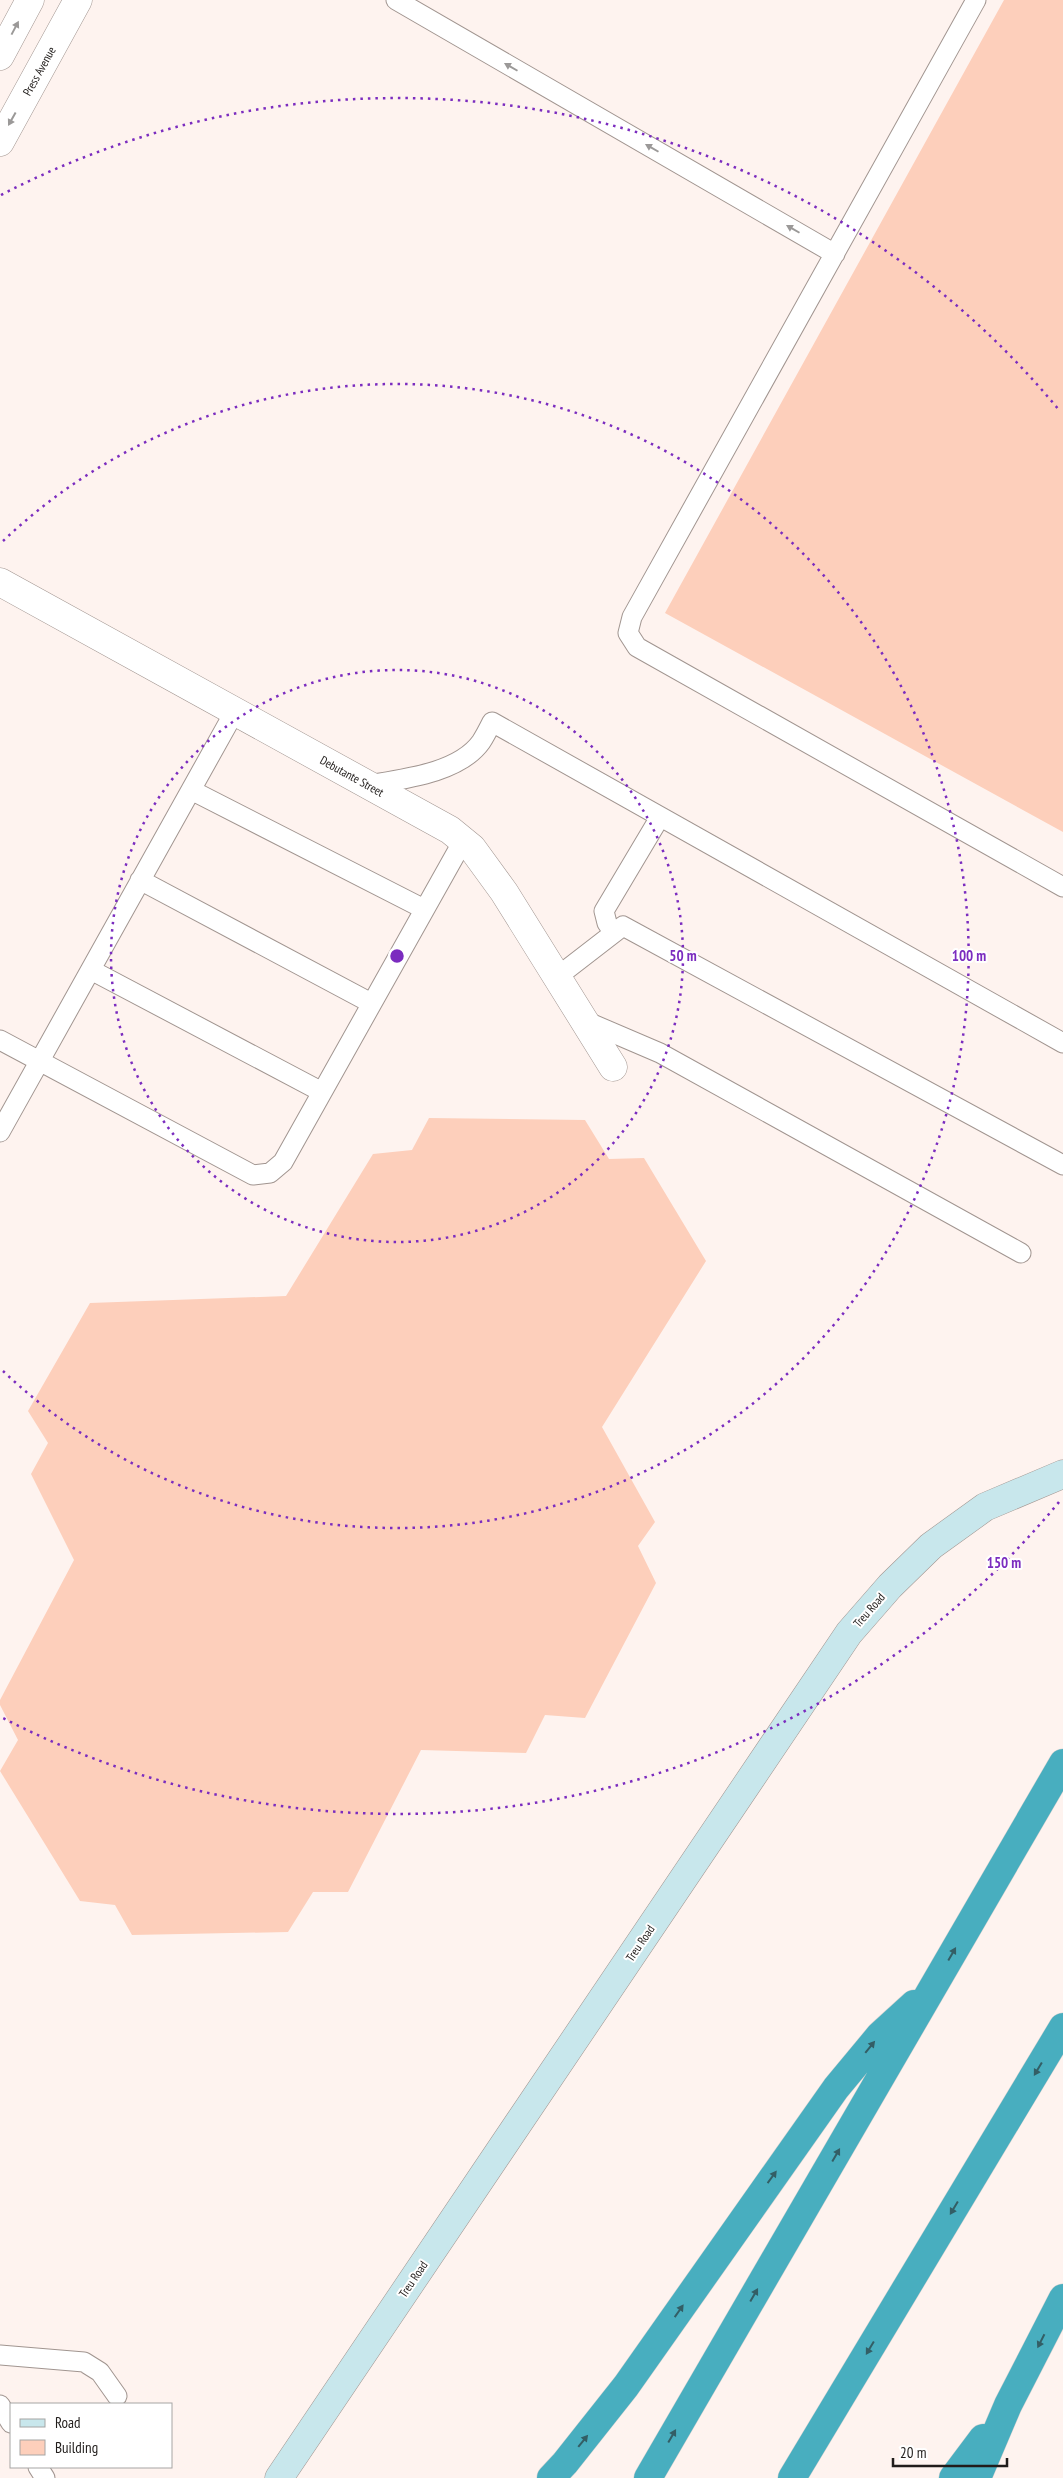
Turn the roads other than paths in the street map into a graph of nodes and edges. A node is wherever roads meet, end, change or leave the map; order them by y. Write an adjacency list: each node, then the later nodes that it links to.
1 (30, 0): 5 (street, one-way to 1)
2 (78, 0): 6 (street, Press Avenue, one-way to 6)
3 (396, 0): 7 (lane, one-way to 3)
4 (976, 0): 7 (lane)
5 (0, 56)
6 (0, 142)
7 (835, 254): 15 (lane)
8 (0, 582): 9 (street, Debutante Street)
9 (235, 711): 10 (street, Debutante Street); 11 (lane)
10 (368, 785): 12 (lane); 13 (street, Debutante Street)
11 (191, 790): 14 (lane); 16 (lane)
12 (660, 816): 17 (lane); 23 (lane)
13 (463, 840): 16 (lane); 19 (street, Debutante Street)
14 (140, 880): 18 (lane); 20 (lane)
15 (1063, 887)
16 (424, 910): 20 (lane)
17 (613, 932): 19 (lane); 28 (lane)
18 (90, 970): 24 (lane); 26 (lane)
19 (557, 977): 21 (street, Debutante Street)
20 (371, 1003): 26 (lane)
21 (583, 1020): 25 (street, Debutante Street); 29 (lane)
22 (0, 1040): 24 (lane)
23 (1063, 1043)
24 (40, 1062): 26 (lane); 27 (lane)
25 (613, 1067)
26 (322, 1092)
27 (0, 1132)
28 (1063, 1165)
29 (1021, 1253)
30 (1063, 1474): 40 (street, Treu Road)
31 (1063, 1763): 32 (highway, one-way to 31)
32 (935, 1984): 41 (highway, one-way to 32); 42 (highway, one-way to 32)
33 (1063, 2028): 43 (highway, one-way to 43)
34 (1063, 2298): 38 (highway, one-way to 38)
35 (0, 2355): 36 (lane)
36 (117, 2396)
37 (0, 2405): 39 (lane)
38 (1008, 2405): 44 (highway); 45 (highway)
39 (10, 2422)
40 (279, 2478)
41 (551, 2478)
42 (648, 2478)
43 (792, 2478)
44 (953, 2478)
45 (977, 2478)

